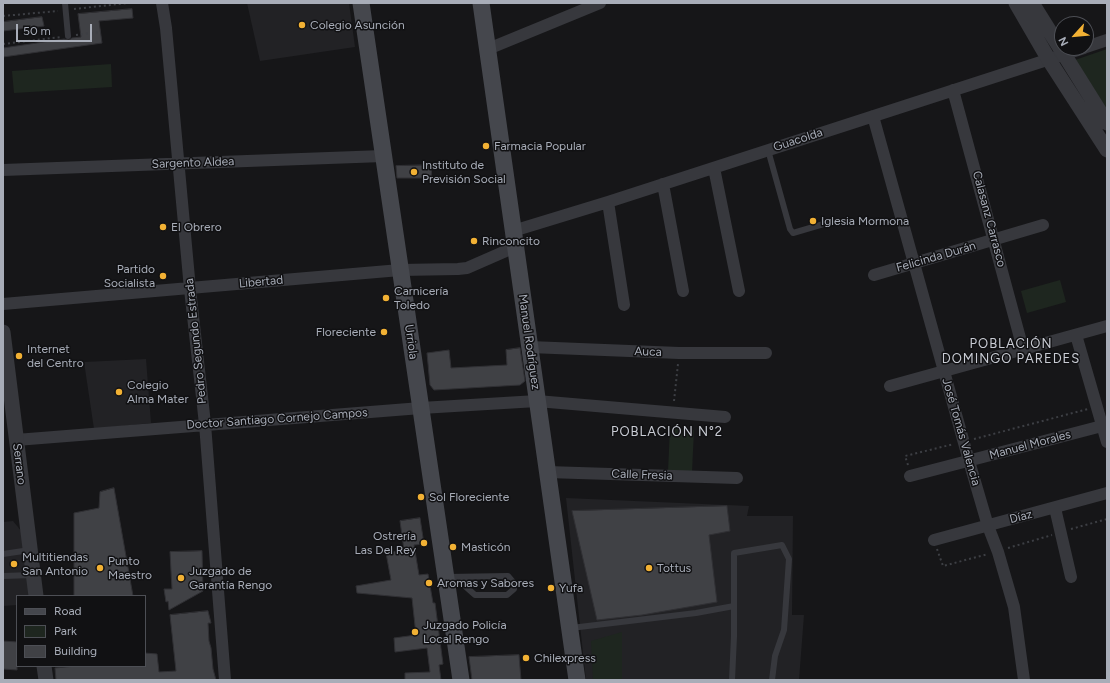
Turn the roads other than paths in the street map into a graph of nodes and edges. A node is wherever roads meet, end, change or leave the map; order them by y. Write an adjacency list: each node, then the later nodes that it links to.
1 (65, 3): 8 (lane)
2 (162, 3): 22 (street, Pedro Segundo Estrada)
3 (361, 3): 21 (main road, Urriola)
4 (481, 3): 12 (main road, Manuel Rodríguez)
5 (600, 3): 12 (street)
6 (1016, 3): 15 (street)
7 (1032, 3): 9 (street)
8 (68, 36)
9 (1054, 40)
10 (1107, 40): 11 (street, Guacolda)
11 (1094, 45)
12 (488, 49): 29 (main road, Manuel Rodríguez)
13 (1060, 56): 15 (street, Guacolda)
14 (1064, 56): 18 (street)
15 (1049, 60): 16 (street, Guacolda); 20 (street)
16 (953, 90): 17 (street, Guacolda); 30 (street, Calasanz Carrasco)
17 (873, 116): 19 (street, Guacolda); 31 (street, José Tomás Valencia)
18 (1107, 123)
19 (768, 150): 23 (street, Guacolda); 27 (lane)
20 (1107, 150)
21 (383, 156): 22 (street, Sargento Aldea); 32 (main road, Urriola)
22 (178, 164): 24 (street, Sargento Aldea); 34 (street, Pedro Segundo Estrada)
23 (714, 168): 25 (street, Guacolda); 36 (street)
24 (3, 170)
25 (663, 184): 26 (street, Guacolda); 35 (street)
26 (608, 202): 29 (street, Guacolda); 38 (street)
27 (827, 223)
28 (1043, 225): 30 (street, Felicinda Durán)
29 (514, 239): 32 (street, Libertad); 42 (main road, Manuel Rodríguez)
30 (994, 240): 31 (street, Felicinda Durán); 43 (street, Calasanz Carrasco)
31 (913, 264): 33 (street, Felicinda Durán); 45 (street, José Tomás Valencia)
32 (400, 270): 34 (street, Libertad); 48 (main road, Urriola)
33 (874, 275)
34 (190, 289): 37 (street, Libertad); 50 (street, Pedro Segundo Estrada)
35 (684, 291)
36 (739, 291)
37 (3, 304)
38 (624, 305)
39 (1107, 326): 41 (street)
40 (3, 332): 52 (street, Serrano)
41 (1076, 335): 43 (street); 51 (street)
42 (530, 347): 44 (street, Auca); 47 (main road, Manuel Rodríguez)
43 (1023, 349): 45 (street)
44 (766, 353)
45 (944, 371): 46 (street); 54 (street, José Tomás Valencia)
46 (890, 386)
47 (537, 401): 48 (street, Doctor Santiago Cornejo Campos); 49 (street, Doctor Santiago Cornejo Campos); 55 (main road, Manuel Rodríguez)
48 (421, 408): 50 (street, Doctor Santiago Cornejo Campos); 68 (main road, Urriola)
49 (725, 417)
50 (205, 424): 52 (street, Doctor Santiago Cornejo Campos); 74 (street, Pedro Segundo Estrada)
51 (1102, 426): 53 (street); 54 (street, Manuel Morales)
52 (16, 440): 62 (street, Serrano)
53 (1107, 442)
54 (969, 461): 56 (street, Manuel Morales); 60 (street, José Tomás Valencia)
55 (547, 472): 57 (street, Calle Fresia); 71 (main road, Manuel Rodríguez)
56 (910, 476)
57 (737, 478)
58 (1107, 493): 59 (street, Díaz)
59 (1055, 508): 60 (street, Díaz); 67 (street)
60 (988, 526): 61 (street, Díaz); 79 (street, José Tomás Valencia)
61 (934, 540)
62 (30, 550): 63 (lane); 64 (street, Serrano)
63 (3, 554)
64 (33, 575): 65 (lane); 69 (street, Serrano)
65 (3, 576)
66 (464, 577): 66 (lane); 68 (lane)
67 (1071, 577)
68 (446, 578): 75 (main road, Urriola)
69 (36, 595)
70 (734, 606): 71 (lane); 77 (lane); 78 (lane)
71 (570, 629): 76 (main road, Manuel Rodríguez)
72 (44, 667): 73 (street)
73 (46, 680)
74 (225, 680)
75 (461, 680)
76 (577, 680)
77 (732, 680)
78 (772, 680)
79 (1024, 680)

